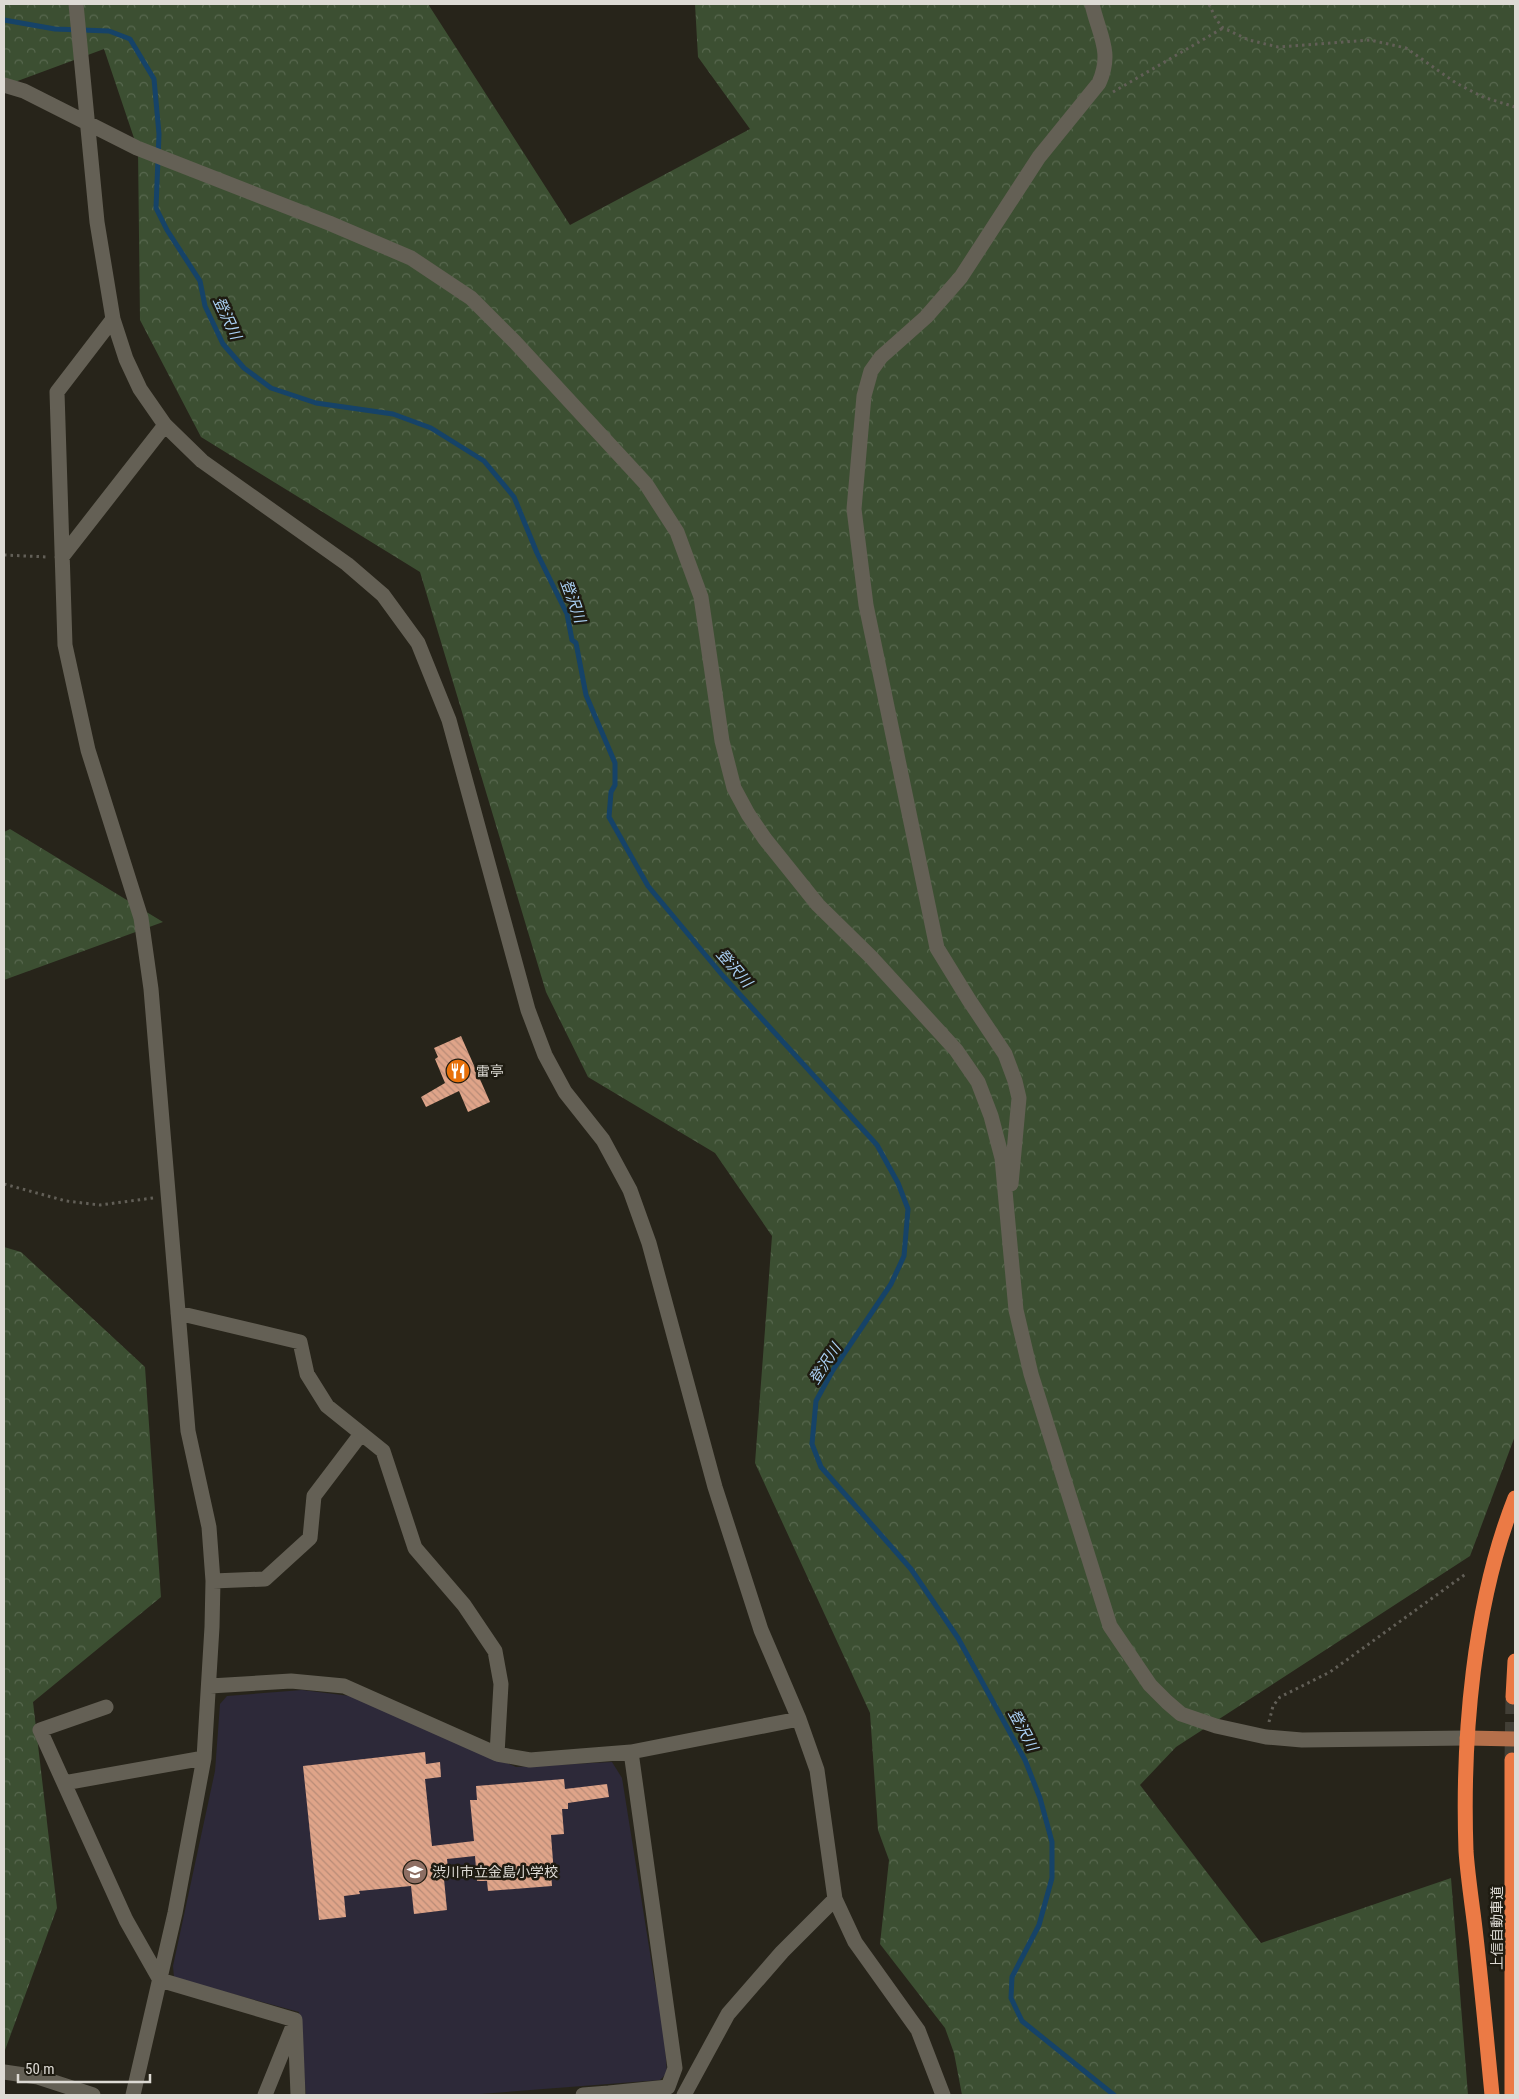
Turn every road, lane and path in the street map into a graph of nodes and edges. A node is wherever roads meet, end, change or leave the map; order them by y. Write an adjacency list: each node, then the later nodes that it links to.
1 (1092, 4): 15 (street)
2 (1209, 4): 4 (path)
3 (76, 5): 8 (street)
4 (1223, 28): 6 (path); 7 (path)
5 (4, 85): 8 (street)
6 (1105, 96)
7 (1515, 107)
8 (88, 125): 9 (street); 15 (street)
9 (112, 319): 10 (street); 12 (street)
10 (165, 425): 12 (street); 25 (street)
11 (4, 555): 12 (path)
12 (62, 557): 14 (street)
13 (4, 1184): 14 (path)
14 (169, 1196): 16 (street)
15 (1007, 1213): 26 (street)
16 (178, 1314): 17 (street); 20 (street)
17 (361, 1434): 20 (street); 30 (street)
18 (1515, 1498): 27 (highway)
19 (1467, 1573): 26 (path)
20 (213, 1581): 22 (street)
21 (1515, 1661): 23 (highway)
22 (210, 1686): 30 (street); 31 (street)
23 (1513, 1697)
24 (106, 1707): 33 (street)
25 (799, 1719): 29 (street); 34 (street)
26 (1266, 1737): 27 (street)
27 (1467, 1738): 28 (main road); 46 (highway)
28 (1515, 1739)
29 (631, 1752): 30 (street); 39 (street)
30 (497, 1754)
31 (204, 1758): 33 (street); 35 (street)
32 (1512, 1760): 47 (highway, 上信自動車道)
33 (64, 1783): 35 (street)
34 (835, 1899): 44 (street); 45 (street)
35 (160, 1980): 36 (street); 41 (street)
36 (295, 2020): 38 (street); 42 (street)
37 (4, 2072): 40 (street)
38 (262, 2094)
39 (609, 2094): 43 (street)
40 (93, 2095)
41 (133, 2095)
42 (298, 2095)
43 (583, 2095)
44 (684, 2095)
45 (944, 2095)
46 (1492, 2095)
47 (1512, 2095)

